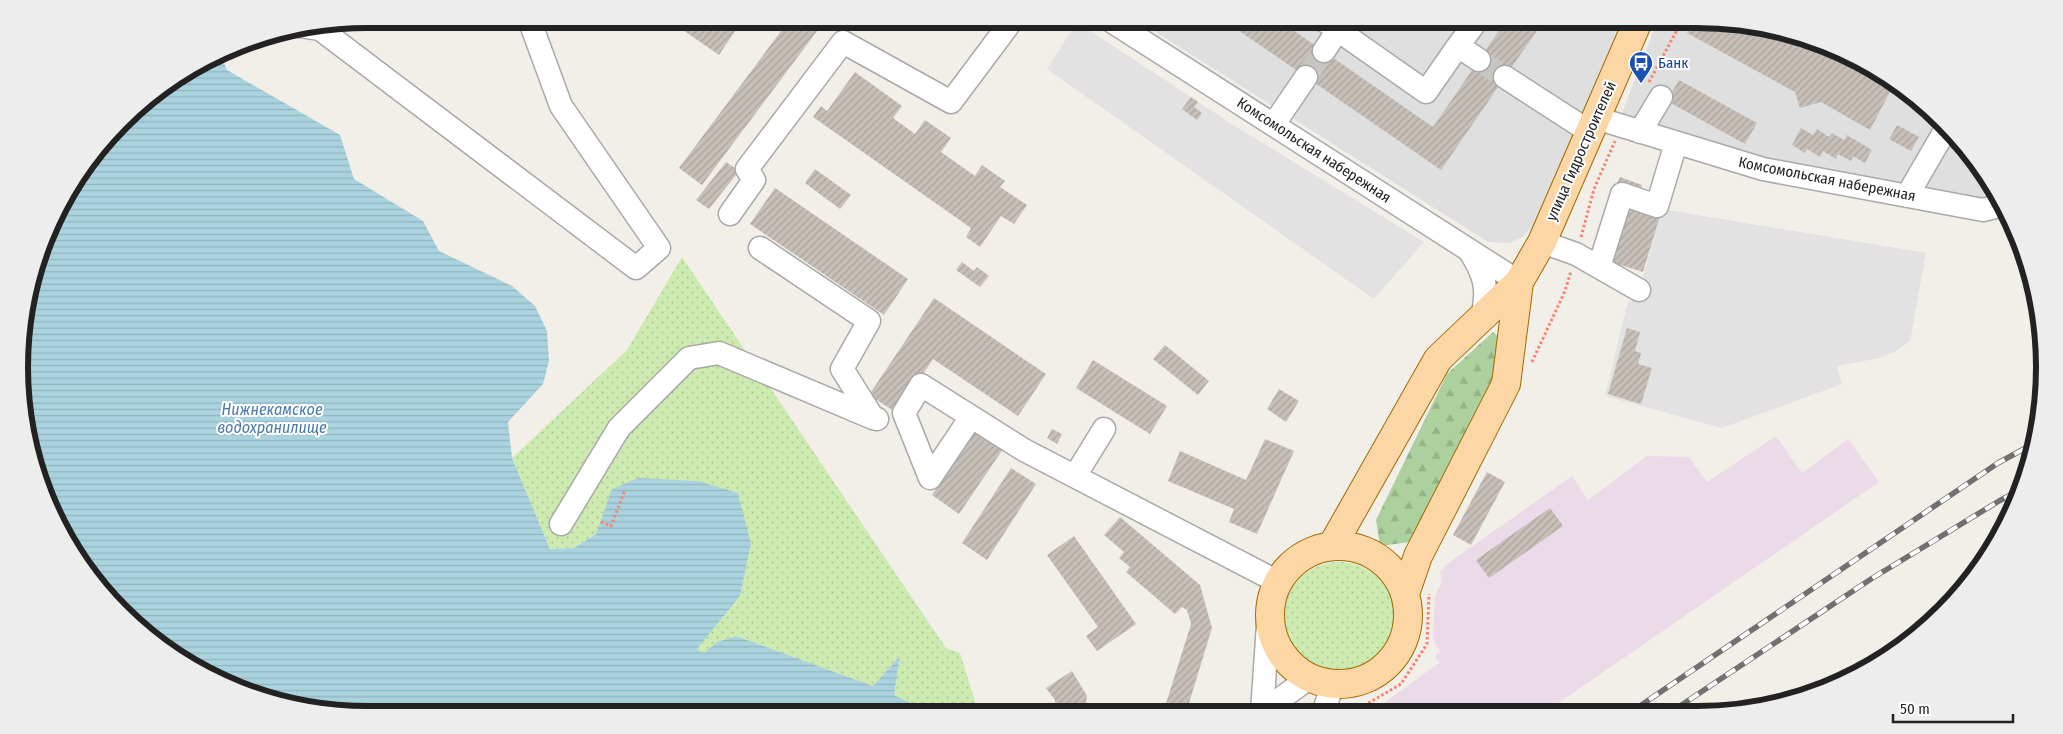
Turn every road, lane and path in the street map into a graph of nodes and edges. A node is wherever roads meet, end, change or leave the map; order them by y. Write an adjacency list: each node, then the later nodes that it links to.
1 (532, 28): 8 (street)
2 (1006, 28): 22 (street)
3 (1122, 28): 15 (street, Комсомольская набережная)
4 (1329, 28): 10 (street)
5 (1336, 28): 9 (street)
6 (1471, 28): 9 (street)
7 (1635, 28): 16 (main road, улица Гидростроителей)
8 (322, 30)
9 (1458, 46): 11 (street)
10 (1324, 51)
11 (1479, 60)
12 (1306, 77): 15 (street)
13 (1505, 77): 16 (street, Комсомольская набережная)
14 (1661, 97): 17 (street)
15 (1274, 124): 25 (street, Комсомольская набережная)
16 (1593, 125): 17 (street, Комсомольская набережная); 23 (main road, улица Гидростроителей)
17 (1640, 132): 19 (street, Комсомольская набережная)
18 (1943, 134): 20 (street)
19 (1676, 143): 20 (street, Комсомольская набережная); 26 (street)
20 (1907, 196): 21 (street, Комсомольская набережная)
21 (1995, 207)
22 (730, 214)
23 (1542, 242): 26 (street); 27 (main road, улица Гидростроителей)
24 (760, 248): 31 (street)
25 (1468, 249): 27 (street, Комсомольская набережная); 29 (street)
26 (1599, 267): 28 (street)
27 (1519, 282): 29 (main road); 40 (main road)
28 (1639, 290)
29 (1482, 318): 38 (main road)
30 (972, 417): 32 (street); 32 (street); 34 (street)
31 (873, 418): 32 (street); 37 (street)
32 (908, 423)
33 (1104, 430): 34 (street)
34 (1074, 476): 39 (street)
35 (625, 490): 36 (path)
36 (601, 522)
37 (561, 524)
38 (1332, 546): 39 (main road); 40 (main road)
39 (1278, 582): 41 (main road)
40 (1406, 591): 42 (main road)
41 (1269, 609): 42 (main road); 43 (street)
42 (1321, 681): 44 (street); 45 (street)
43 (1262, 706)
44 (1275, 706)
45 (1323, 706)

